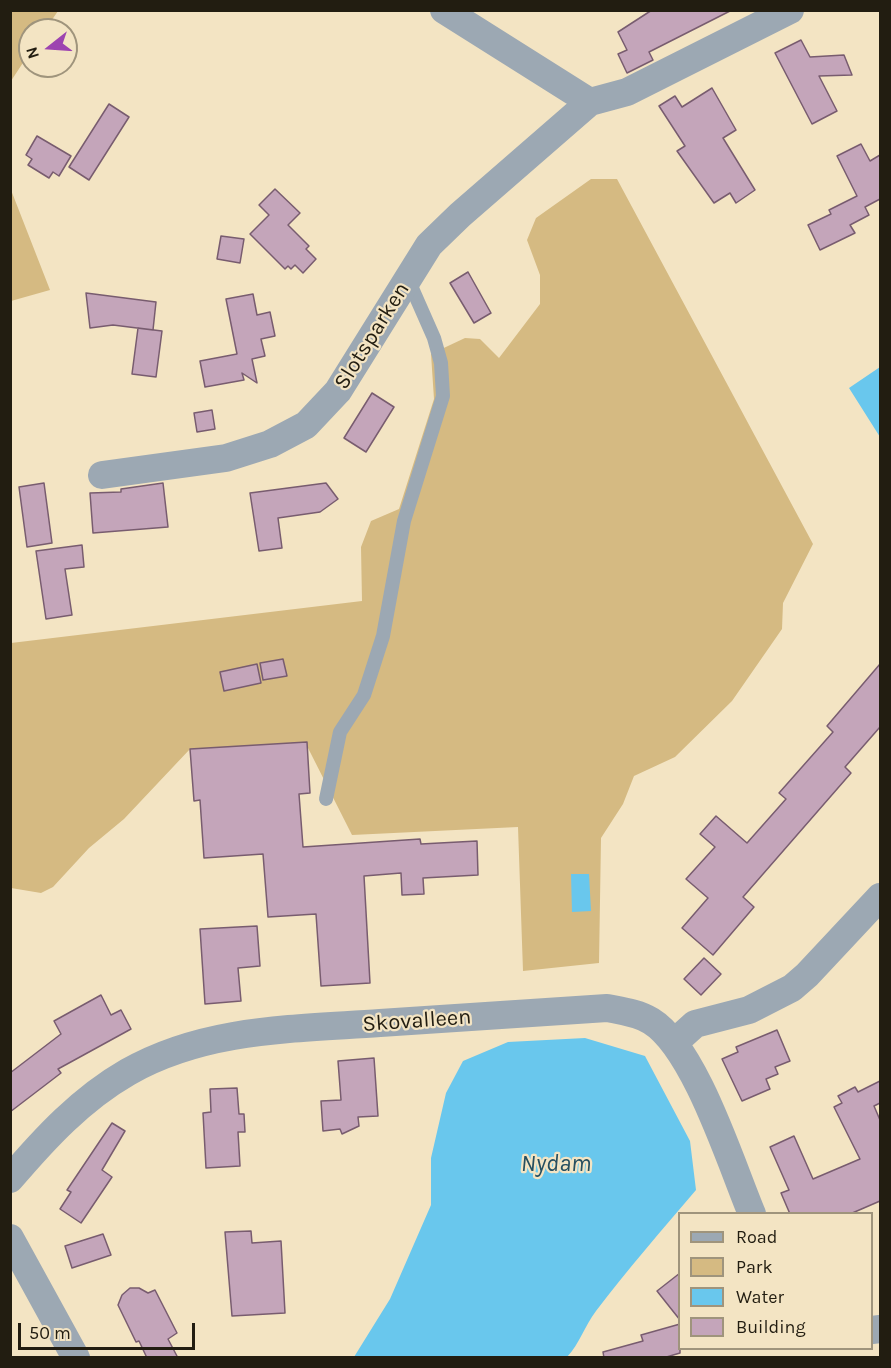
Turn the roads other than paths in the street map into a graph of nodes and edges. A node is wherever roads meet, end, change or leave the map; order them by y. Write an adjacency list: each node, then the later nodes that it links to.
1 (444, 10): 3 (street)
2 (790, 10): 3 (street, Slotsparken)
3 (590, 102): 4 (street, Slotsparken)
4 (408, 279): 5 (street, Slotsparken); 6 (lane)
5 (102, 475)
6 (326, 799)
7 (880, 897): 8 (street)
8 (675, 1042): 9 (street, Skovalleen); 10 (street, Skovalleen)
9 (10, 1179)
10 (751, 1212)
11 (10, 1238): 12 (street)
12 (76, 1358)

